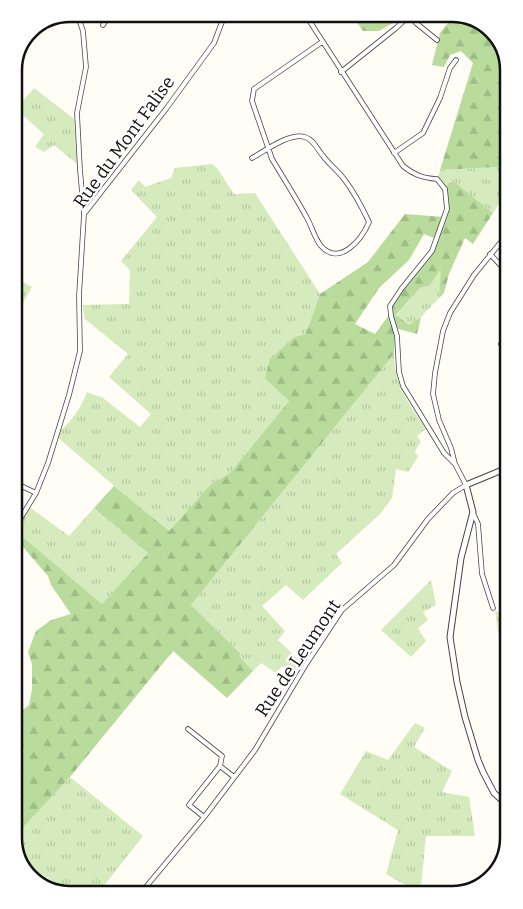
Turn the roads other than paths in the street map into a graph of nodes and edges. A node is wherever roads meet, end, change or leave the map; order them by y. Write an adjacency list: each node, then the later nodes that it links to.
1 (80, 22): 15 (street)
2 (104, 22): 7 (street)
3 (222, 22): 15 (street, Rue du Mont Falise)
4 (310, 23): 9 (street)
5 (400, 23): 11 (street)
6 (416, 23): 8 (street)
7 (102, 25)
8 (437, 40)
9 (322, 42): 11 (street); 12 (street)
10 (456, 60): 13 (street)
11 (341, 72): 13 (street)
12 (268, 149): 12 (street); 14 (street)
13 (394, 153): 19 (street)
14 (252, 158)
15 (84, 214): 23 (street, Rue du Mont Falise)
16 (500, 243): 17 (street)
17 (490, 254): 18 (street); 19 (street)
18 (500, 265)
19 (455, 464): 21 (street)
20 (500, 471): 21 (street, Rue de Leumont)
21 (466, 485): 24 (street); 29 (street, Rue de Leumont)
22 (22, 486): 23 (street)
23 (36, 492): 25 (street, Rue du Mont Falise)
24 (473, 512): 26 (street); 30 (street)
25 (22, 515)
26 (493, 608)
27 (188, 729): 28 (street)
28 (220, 766): 29 (street); 31 (street)
29 (234, 777): 31 (street, Rue de Leumont)
30 (500, 798)
31 (204, 817): 32 (street, Rue de Leumont)
32 (147, 886)

